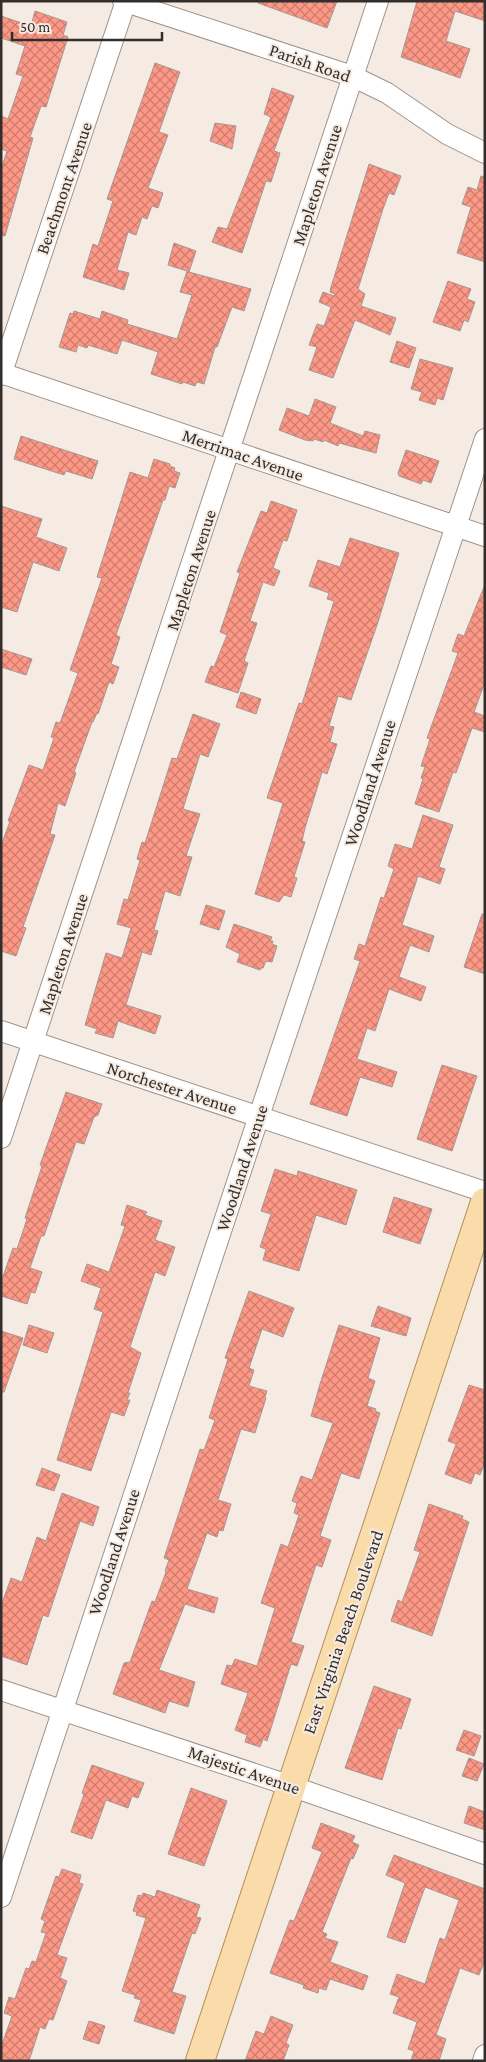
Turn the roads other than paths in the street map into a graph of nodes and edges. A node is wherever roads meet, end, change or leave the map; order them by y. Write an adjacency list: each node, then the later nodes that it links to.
1 (378, 1): 3 (street, Mapleton Avenue)
2 (125, 2): 3 (street, Parish Road); 5 (street, Beachmont Avenue)
3 (352, 76): 4 (street, Parish Road); 7 (street, Mapleton Avenue)
4 (485, 153)
5 (1, 374): 7 (street, Merrimac Avenue)
6 (485, 439): 8 (street, Woodland Avenue)
7 (230, 451): 8 (street, Merrimac Avenue); 11 (street, Mapleton Avenue)
8 (456, 527): 9 (street, Merrimac Avenue); 12 (street, Woodland Avenue)
9 (485, 536)
10 (1, 1031): 11 (street, Norchester Avenue)
11 (33, 1042): 12 (street, Norchester Avenue); 13 (street, Mapleton Avenue)
12 (259, 1116): 14 (street, Norchester Avenue); 17 (street, Woodland Avenue)
13 (1, 1138)
14 (485, 1192)
15 (485, 1202): 18 (main road, East Virginia Beach Boulevard)
16 (1, 1690): 17 (street, Majestic Avenue)
17 (62, 1710): 18 (street, Majestic Avenue); 20 (street, Woodland Avenue)
18 (291, 1786): 19 (street, Majestic Avenue); 22 (main road, East Virginia Beach Boulevard)
19 (485, 1854)
20 (1, 1897)
21 (485, 2055): 23 (street)
22 (200, 2061)
23 (483, 2061)

